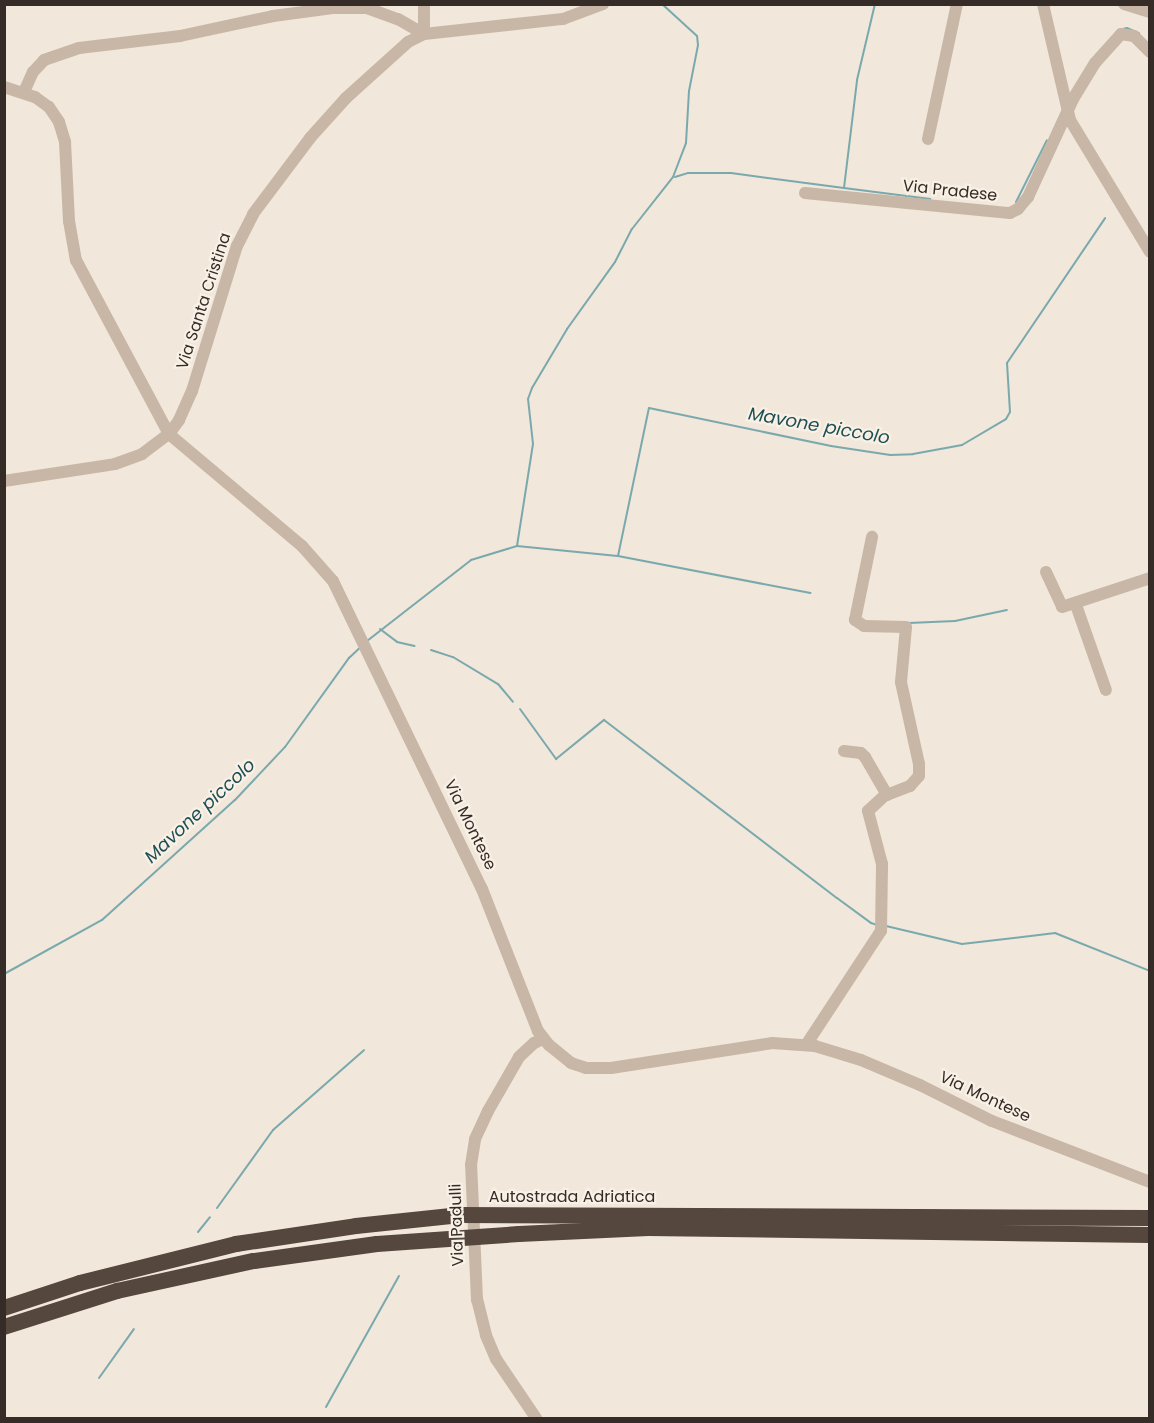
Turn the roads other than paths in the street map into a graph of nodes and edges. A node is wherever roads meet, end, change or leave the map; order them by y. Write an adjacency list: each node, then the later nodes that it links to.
1 (424, 4): 7 (street)
2 (603, 4): 7 (street, Via Santa Cristina)
3 (957, 4): 12 (street)
4 (1043, 4): 11 (street)
5 (1124, 4): 6 (street)
6 (1149, 12)
7 (424, 34): 10 (street); 15 (street, Via Santa Cristina)
8 (1149, 52): 11 (street, Via Pradese)
9 (4, 87): 10 (street)
10 (24, 92): 15 (street)
11 (1068, 112): 13 (street, Via Pradese); 14 (street)
12 (928, 139)
13 (805, 193)
14 (1149, 252)
15 (169, 434): 16 (street, Via Santa Cristina); 24 (street, Via Montese)
16 (4, 481)
17 (872, 537): 23 (street)
18 (1046, 572): 20 (street)
19 (1149, 578): 20 (street)
20 (1076, 604): 21 (street)
21 (1106, 690)
22 (844, 751): 23 (street)
23 (887, 795): 25 (street)
24 (543, 1039): 25 (street, Via Montese); 31 (street, Via Padulli)
25 (806, 1045): 26 (street, Via Montese)
26 (1149, 1182)
27 (1149, 1218): 29 (highway, Autostrada Adriatica)
28 (1149, 1235): 30 (highway, Autostrada Adriatica)
29 (4, 1308)
30 (4, 1327)
31 (536, 1419)

